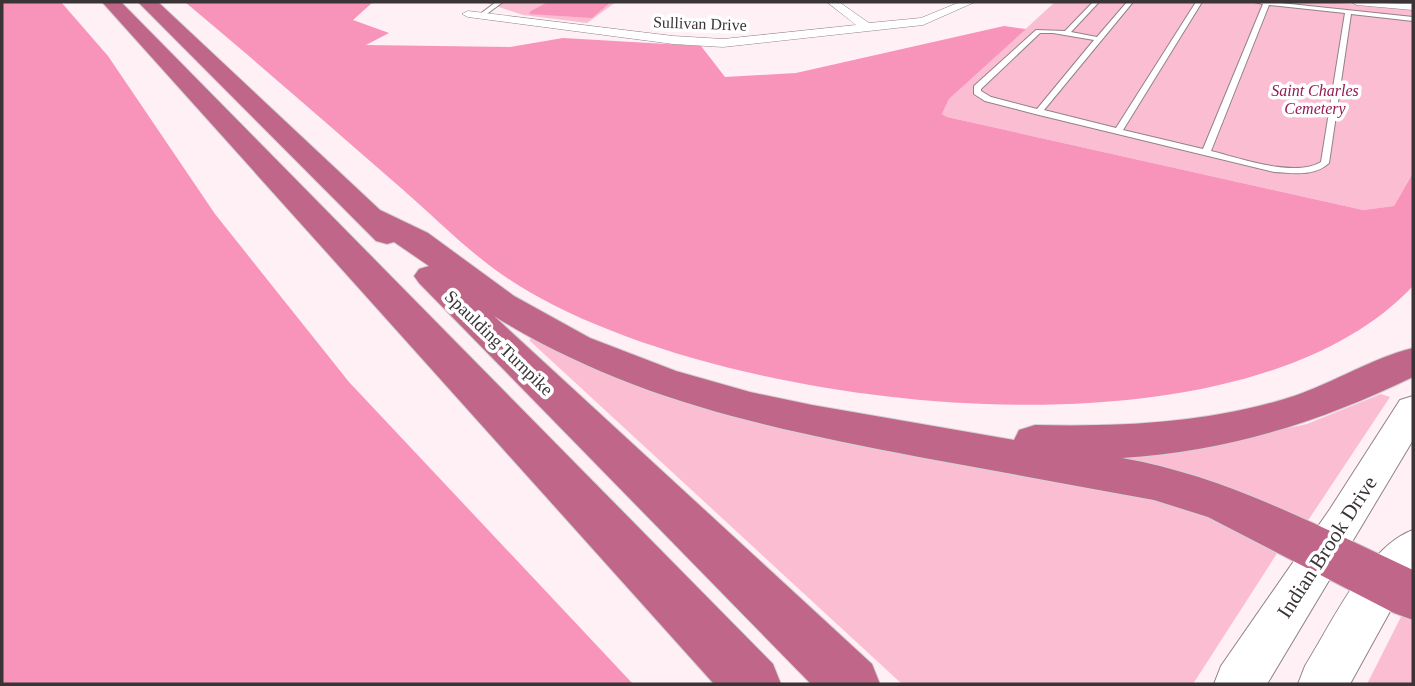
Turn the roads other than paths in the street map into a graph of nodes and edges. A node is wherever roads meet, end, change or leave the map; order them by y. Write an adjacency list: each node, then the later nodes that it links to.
1 (111, 2): 29 (highway)
2 (147, 2): 23 (highway, Spaulding Turnpike)
3 (500, 2): 15 (lane)
4 (832, 2): 17 (street)
5 (969, 2): 17 (street, Sullivan Drive)
6 (1096, 2): 18 (lane)
7 (1130, 2): 19 (lane)
8 (1199, 2): 21 (lane)
9 (1257, 2): 11 (lane)
10 (1357, 2): 12 (street)
11 (1267, 3): 13 (lane); 22 (lane)
12 (1413, 6)
13 (1348, 12): 16 (lane); 22 (lane)
14 (468, 14): 15 (street, Sullivan Drive)
15 (482, 15): 17 (street, Sullivan Drive)
16 (1413, 19)
17 (868, 28)
18 (1067, 33): 19 (lane); 20 (lane)
19 (1098, 39): 20 (lane)
20 (1038, 112): 21 (lane)
21 (1118, 131): 22 (lane)
22 (1206, 152)
23 (370, 217): 26 (highway); 30 (highway, Spaulding Turnpike)
24 (1413, 361): 26 (highway)
25 (1413, 409): 27 (main road, Indian Brook Drive)
26 (935, 443): 27 (highway)
27 (1324, 552): 28 (highway); 31 (main road, Indian Brook Drive)
28 (1403, 576): 32 (main road)
29 (752, 684)
30 (851, 684)
31 (1239, 684)
32 (1323, 684)

